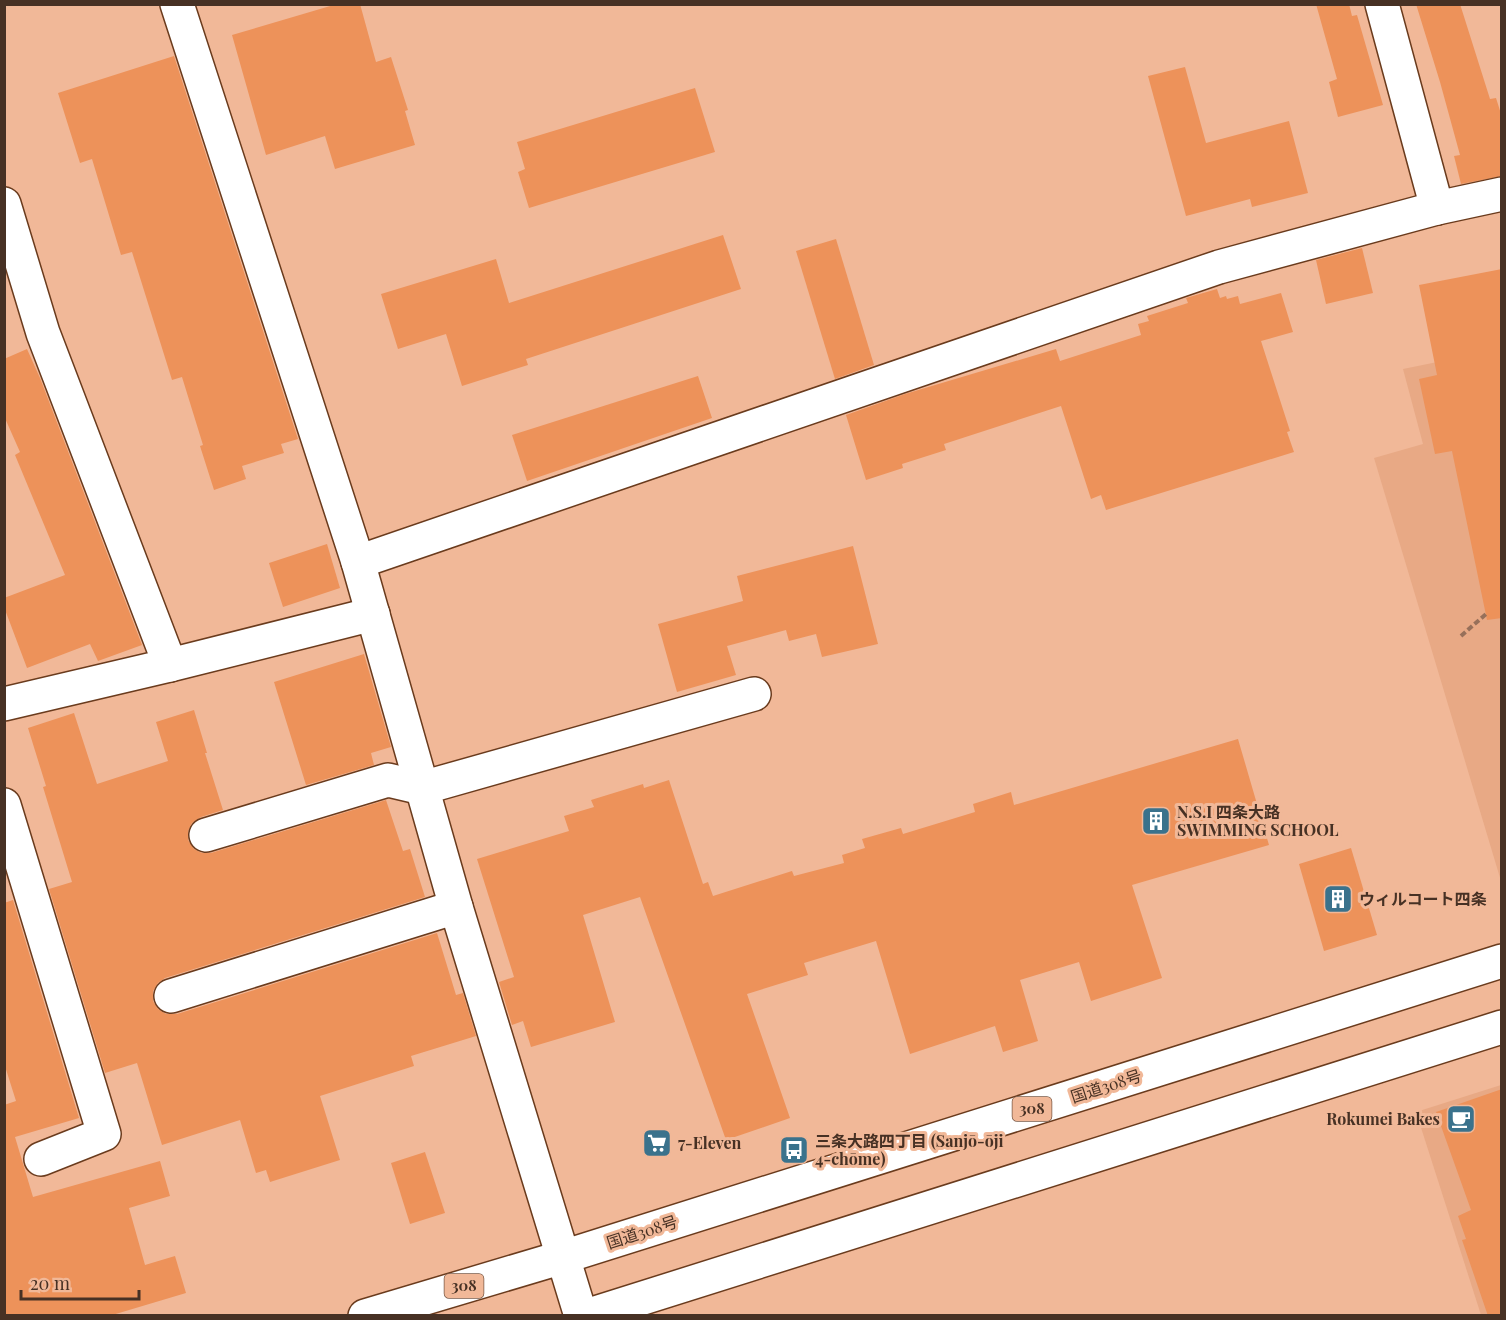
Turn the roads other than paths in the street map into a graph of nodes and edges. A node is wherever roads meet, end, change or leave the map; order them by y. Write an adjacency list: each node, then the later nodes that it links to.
1 (177, 4): 6 (main road)
2 (1382, 4): 5 (main road)
3 (1502, 194): 5 (main road)
4 (4, 204): 8 (main road)
5 (1437, 208): 6 (main road)
6 (358, 562): 7 (main road)
7 (373, 614): 8 (main road); 11 (main road)
8 (170, 665): 10 (main road)
9 (754, 694): 11 (main road)
10 (4, 704)
11 (422, 788): 13 (main road); 14 (main road)
12 (4, 805): 18 (main road)
13 (206, 835)
14 (456, 906): 16 (main road); 19 (main road)
15 (1502, 961): 19 (main road, 国道308号 / 308)
16 (171, 996)
17 (1502, 1027): 22 (main road)
18 (41, 1159)
19 (563, 1257): 20 (main road, 国道308号 / 308); 21 (main road)
20 (365, 1316)
21 (581, 1316)
22 (586, 1316)

